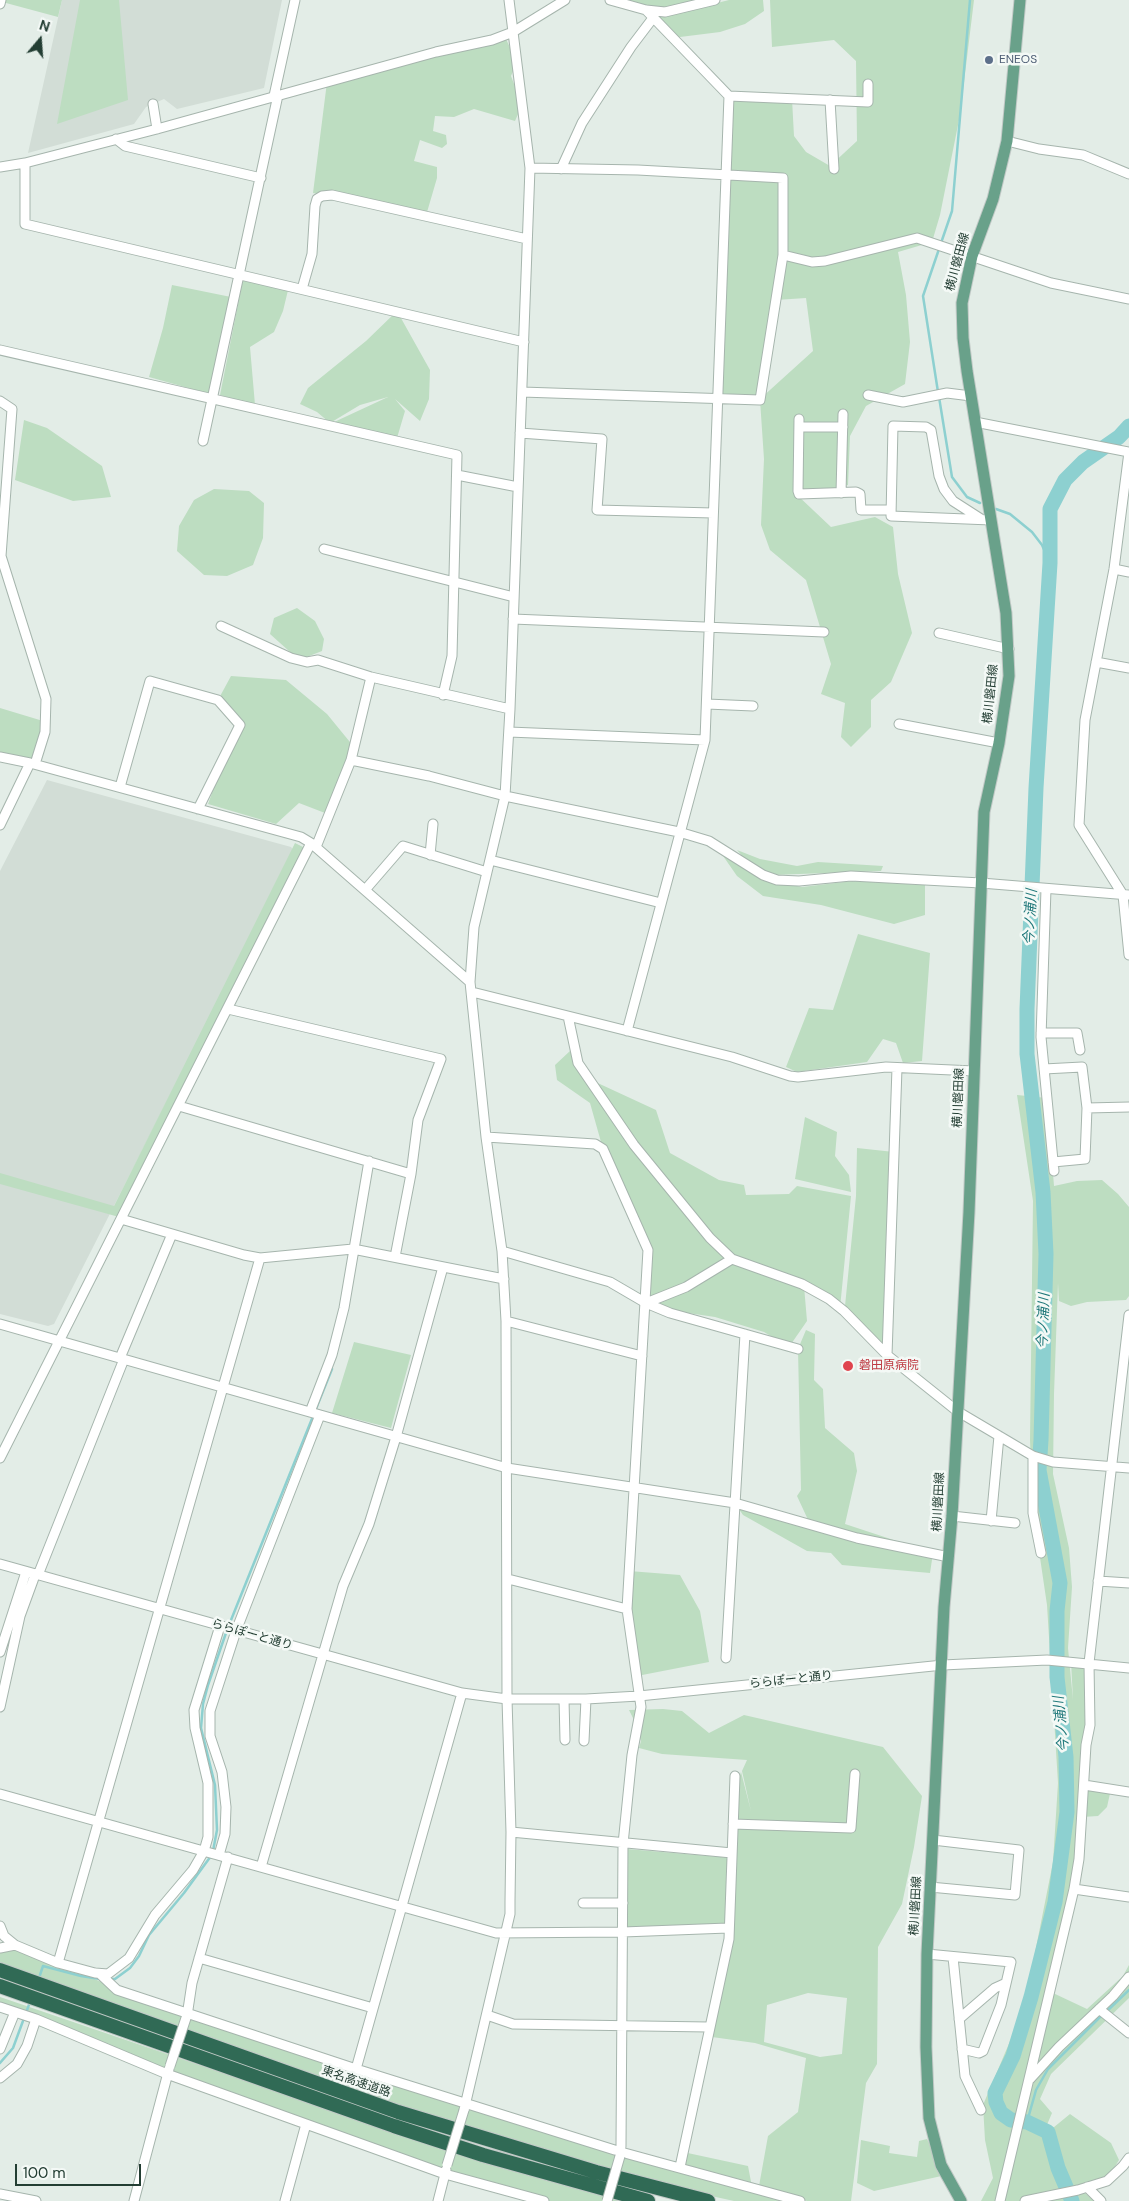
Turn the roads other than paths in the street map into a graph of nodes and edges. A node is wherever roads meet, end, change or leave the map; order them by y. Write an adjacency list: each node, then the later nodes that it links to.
1 (1, 0): 8 (street)
2 (295, 0): 13 (street)
3 (508, 0): 11 (street)
4 (566, 0): 11 (street)
5 (610, 0): 9 (street)
6 (715, 0): 9 (street)
7 (1020, 0): 19 (main road, 横川磐田線)
8 (0, 4)
9 (646, 10): 10 (street)
10 (654, 18): 14 (street); 23 (street)
11 (513, 32): 13 (street); 22 (street)
12 (868, 84): 15 (street)
13 (276, 96): 17 (street); 27 (street)
14 (729, 96): 15 (street); 26 (street)
15 (830, 100): 24 (street)
16 (153, 104): 17 (street)
17 (157, 129): 18 (street)
18 (116, 139): 20 (street); 27 (street)
19 (1007, 142): 25 (street); 30 (main road, 横川磐田線)
20 (25, 163): 21 (street); 31 (street)
21 (0, 167)
22 (530, 168): 23 (street); 28 (street)
23 (561, 169): 26 (street)
24 (834, 169)
25 (1129, 174)
26 (726, 176): 29 (street); 40 (street)
27 (262, 178): 31 (street)
28 (527, 239): 32 (street); 34 (street)
29 (783, 255): 30 (street); 40 (street)
30 (972, 256): 33 (street); 38 (main road, 横川磐田線)
31 (241, 274): 32 (street); 39 (street)
32 (302, 289): 34 (street)
33 (1129, 299)
34 (524, 342): 36 (street)
35 (0, 350): 39 (street)
36 (522, 392): 40 (street); 45 (street)
37 (868, 395): 38 (street)
38 (971, 396): 43 (main road, 横川磐田線)
39 (214, 399): 46 (street); 48 (street)
40 (718, 400): 52 (street)
41 (0, 401): 55 (street)
42 (843, 414): 44 (street)
43 (975, 422): 47 (street); 53 (main road, 横川磐田線)
44 (843, 427): 50 (street); 50 (street)
45 (520, 433): 49 (street); 52 (street)
46 (203, 441)
47 (1129, 452): 56 (street)
48 (457, 475): 49 (street); 58 (street)
49 (518, 487): 59 (street)
50 (841, 493): 51 (street)
51 (891, 510): 53 (street); 53 (street)
52 (713, 513): 62 (street)
53 (986, 519): 65 (main road, 横川磐田線)
54 (324, 549): 58 (street)
55 (0, 556): 79 (street)
56 (1114, 569): 57 (street); 66 (street)
57 (1129, 572)
58 (454, 583): 59 (street); 69 (street)
59 (514, 597): 60 (street)
60 (513, 620): 62 (street); 72 (street)
61 (221, 626): 68 (street)
62 (709, 626): 63 (street); 70 (street)
63 (824, 632)
64 (940, 633): 65 (street)
65 (1009, 649): 76 (main road, 横川磐田線)
66 (1096, 662): 67 (street); 93 (street)
67 (1129, 668)
68 (370, 677): 69 (street); 78 (street)
69 (443, 695): 72 (street)
70 (706, 704): 71 (street); 75 (street)
71 (752, 706)
72 (510, 709): 74 (street)
73 (899, 724): 76 (street)
74 (509, 732): 75 (street); 81 (street)
75 (705, 740): 85 (street)
76 (999, 743): 90 (main road, 横川磐田線)
77 (0, 757): 79 (street)
78 (351, 760): 81 (street); 86 (street)
79 (33, 763): 80 (street); 84 (street)
80 (120, 788): 82 (street); 82 (street)
81 (504, 796): 85 (street); 88 (street)
82 (198, 809): 86 (street)
83 (433, 824): 87 (street)
84 (0, 825)
85 (679, 832): 90 (street); 94 (street)
86 (313, 845): 92 (street); 98 (street)
87 (430, 855): 89 (street); 92 (street)
88 (490, 860): 89 (street); 94 (street)
89 (487, 872): 96 (street)
90 (981, 883): 91 (street); 105 (main road, 横川磐田線)
91 (1045, 889): 93 (street); 101 (street)
92 (365, 890): 96 (street)
93 (1126, 895): 95 (street)
94 (661, 903): 100 (street)
95 (1129, 955)
96 (470, 982): 97 (street)
97 (472, 992): 99 (street); 109 (street)
98 (228, 1009): 106 (street); 111 (street)
99 (568, 1016): 100 (street); 118 (street)
100 (627, 1031): 103 (street)
101 (1041, 1032): 102 (street); 104 (street)
102 (1080, 1050)
103 (898, 1068): 105 (street); 128 (street)
104 (1044, 1069): 108 (street); 108 (street)
105 (974, 1070): 133 (main road, 横川磐田線)
106 (179, 1106): 110 (street); 112 (street)
107 (1129, 1107): 108 (street)
108 (1087, 1108)
109 (486, 1137): 115 (street); 121 (street)
110 (369, 1162): 111 (street); 114 (street)
111 (411, 1174): 116 (street)
112 (121, 1219): 113 (street); 126 (street)
113 (172, 1234): 117 (street); 131 (street)
114 (353, 1249): 116 (street); 117 (street); 134 (street)
115 (502, 1251): 120 (street); 121 (street)
116 (395, 1257): 119 (street)
117 (260, 1258): 132 (street)
118 (732, 1259): 121 (street); 128 (street)
119 (443, 1266): 120 (street); 136 (street)
120 (504, 1278): 123 (street)
121 (646, 1303): 125 (street); 130 (street)
122 (1129, 1315): 129 (street)
123 (506, 1321): 130 (street); 141 (street)
124 (0, 1324): 126 (street)
125 (745, 1334): 127 (street); 144 (street)
126 (59, 1341): 131 (street); 139 (street)
127 (798, 1349)
128 (887, 1354): 133 (street)
129 (1127, 1355): 140 (street)
130 (642, 1356): 143 (street)
131 (122, 1359): 132 (street); 152 (street)
132 (222, 1387): 134 (street); 156 (street)
133 (957, 1411): 137 (street); 145 (main road, 横川磐田線)
134 (310, 1412): 135 (street)
135 (320, 1415): 136 (street); 159 (street)
136 (396, 1436): 141 (street); 161 (street)
137 (999, 1436): 138 (street); 146 (street)
138 (1032, 1456): 140 (street); 148 (street)
139 (0, 1458)
140 (1112, 1467): 142 (street); 154 (street)
141 (507, 1468): 143 (street); 153 (street)
142 (1129, 1468)
143 (633, 1489): 144 (street); 157 (street)
144 (735, 1503): 149 (street); 162 (street)
145 (952, 1516): 146 (street); 149 (main road, 横川磐田線)
146 (991, 1521): 147 (street)
147 (1016, 1524)
148 (1041, 1552)
149 (949, 1557): 164 (main road, 横川磐田線)
150 (0, 1564): 151 (street, ららぽーと通り)
151 (26, 1572): 152 (street, ららぽーと通り); 160 (street)
152 (36, 1575): 156 (street, ららぽーと通り); 171 (street)
153 (508, 1579): 157 (street); 168 (street)
154 (1098, 1581): 155 (street); 163 (street)
155 (1129, 1583)
156 (159, 1608): 158 (street, ららぽーと通り); 179 (street)
157 (627, 1608): 167 (street)
158 (220, 1626): 159 (street, ららぽーと通り); 184 (street)
159 (236, 1631): 161 (street, ららぽーと通り); 186 (street)
160 (0, 1652)
161 (323, 1655): 166 (street, ららぽーと通り); 187 (street)
162 (726, 1658)
163 (1089, 1663): 164 (street, ららぽーと通り); 165 (street, ららぽーと通り); 176 (street)
164 (942, 1665): 167 (street, ららぽーと通り); 182 (main road, 横川磐田線)
165 (1129, 1668)
166 (462, 1693): 168 (street, ららぽーと通り); 193 (street)
167 (640, 1696): 170 (street, ららぽーと通り); 183 (street)
168 (507, 1699): 169 (street, ららぽーと通り); 181 (street)
169 (564, 1699): 170 (street, ららぽーと通り); 172 (street)
170 (586, 1699): 173 (street)
171 (0, 1707)
172 (564, 1740)
173 (584, 1741)
174 (855, 1774): 180 (street)
175 (735, 1776): 180 (street)
176 (1084, 1785): 177 (street); 189 (street)
177 (1129, 1792)
178 (0, 1794): 179 (street)
179 (98, 1823): 184 (street); 203 (street)
180 (733, 1824): 185 (street)
181 (511, 1832): 183 (street); 197 (street)
182 (933, 1840): 188 (main road, 横川磐田線); 188 (street)
183 (623, 1844): 185 (street); 192 (street)
184 (204, 1851): 186 (street); 205 (street)
185 (732, 1853): 195 (street)
186 (224, 1856): 187 (street); 202 (street)
187 (262, 1867): 193 (street)
188 (930, 1887): 200 (main road, 横川磐田線)
189 (1074, 1889): 190 (street); 225 (street)
190 (1129, 1897)
191 (583, 1903): 192 (street)
192 (623, 1903): 196 (street)
193 (401, 1906): 197 (street); 210 (street)
194 (0, 1926): 198 (street)
195 (728, 1928): 196 (street); 218 (street)
196 (623, 1932): 197 (street); 217 (street)
197 (506, 1933): 214 (street)
198 (15, 1946): 199 (street); 203 (street)
199 (0, 1948)
200 (927, 1954): 201 (street); 244 (main road, 横川磐田線)
201 (953, 1957): 207 (street); 216 (street)
202 (199, 1958): 210 (street); 213 (street)
203 (58, 1963): 205 (street)
204 (0, 1970): 242 (highway, 東名高速道路)
205 (100, 1974): 213 (street)
206 (1129, 1978): 211 (street)
207 (1006, 1983): 216 (street); 221 (street)
208 (0, 1986): 241 (highway)
209 (0, 2007): 212 (street)
210 (373, 2008): 222 (street)
211 (1099, 2009): 219 (street); 225 (street)
212 (15, 2012): 215 (street); 220 (street)
213 (187, 2015): 222 (street); 223 (street, bridge)
214 (487, 2015): 217 (street); 226 (street)
215 (36, 2019): 223 (street); 224 (street)
216 (959, 2019): 221 (street)
217 (622, 2026): 218 (street); 229 (street)
218 (708, 2026): 231 (street)
219 (1129, 2033)
220 (0, 2049)
221 (962, 2049): 227 (street)
222 (356, 2069): 226 (street)
223 (169, 2070): 228 (street); 236 (street)
224 (0, 2078)
225 (1030, 2079): 245 (street)
226 (465, 2107): 229 (street); 232 (street, bridge)
227 (981, 2110)
228 (306, 2124): 232 (street); 237 (street)
229 (620, 2154): 231 (street); 240 (street, bridge)
230 (1129, 2158): 233 (street)
231 (680, 2167): 243 (street)
232 (446, 2170): 238 (street); 239 (street)
233 (1082, 2189): 246 (street); 247 (street)
234 (0, 2194): 235 (street)
235 (36, 2201)
236 (134, 2201)
237 (285, 2201)
238 (438, 2201)
239 (544, 2201)
240 (607, 2201)
241 (648, 2201)
242 (708, 2201)
243 (800, 2201)
244 (961, 2201)
245 (1000, 2201)
246 (1025, 2201)
247 (1101, 2201)

